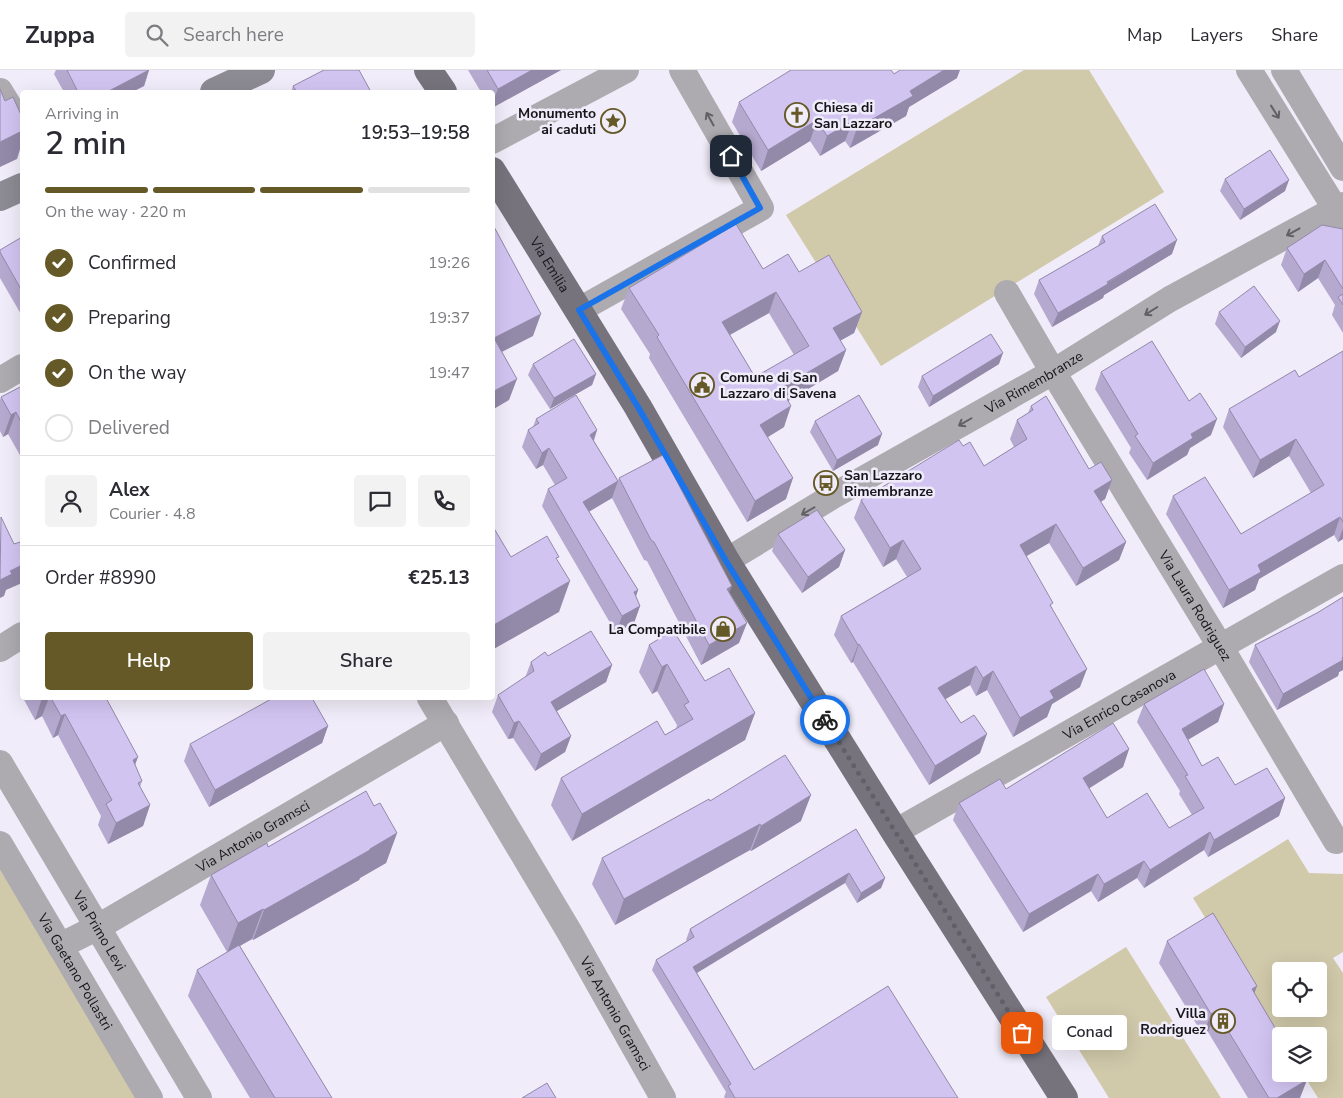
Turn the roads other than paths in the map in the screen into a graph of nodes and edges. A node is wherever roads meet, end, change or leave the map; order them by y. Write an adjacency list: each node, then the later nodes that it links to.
1 (262, 70): 7 (street)
2 (428, 70): 8 (main road)
3 (626, 70): 11 (street)
4 (682, 70): 18 (street, one-way to 4)
5 (1249, 70): 16 (street, one-way to 16)
6 (1284, 70): 12 (street)
7 (218, 90)
8 (442, 90)
9 (0, 91): 10 (street)
10 (20, 124)
11 (495, 140)
12 (1343, 168)
13 (495, 177): 18 (main road, Via Emilia)
14 (20, 188): 15 (street)
15 (0, 197)
16 (1340, 212): 20 (street, Via Rimembranze, one-way to 20)
17 (1007, 293): 20 (street, Via Laura Rodriguez)
18 (579, 310): 22 (main road, Via Emilia)
19 (20, 368): 21 (street)
20 (1053, 372): 22 (street, Via Rimembranze, one-way to 22); 25 (street, Via Laura Rodriguez)
21 (0, 380)
22 (726, 561): 30 (main road, Via Emilia)
23 (1343, 577): 25 (street, Via Enrico Casanova)
24 (20, 636): 26 (street)
25 (1220, 646): 30 (street, Via Enrico Casanova); 31 (street, Via Laura Rodriguez)
26 (0, 649)
27 (431, 700): 28 (street, Via Antonio Gramsci)
28 (446, 723): 33 (street, Via Antonio Gramsci); 37 (street, Via Antonio Gramsci)
29 (0, 763): 33 (street, Via Primo Levi)
30 (895, 832): 38 (main road, Via Emilia)
31 (1336, 841)
32 (0, 844): 34 (street, Via Gaetano Pollastri)
33 (98, 927): 34 (street, Via Antonio Gramsci); 36 (street, Via Primo Levi)
34 (60, 946): 35 (street, Via Gaetano Pollastri)
35 (150, 1098)
36 (199, 1098)
37 (663, 1098)
38 (1064, 1098)

